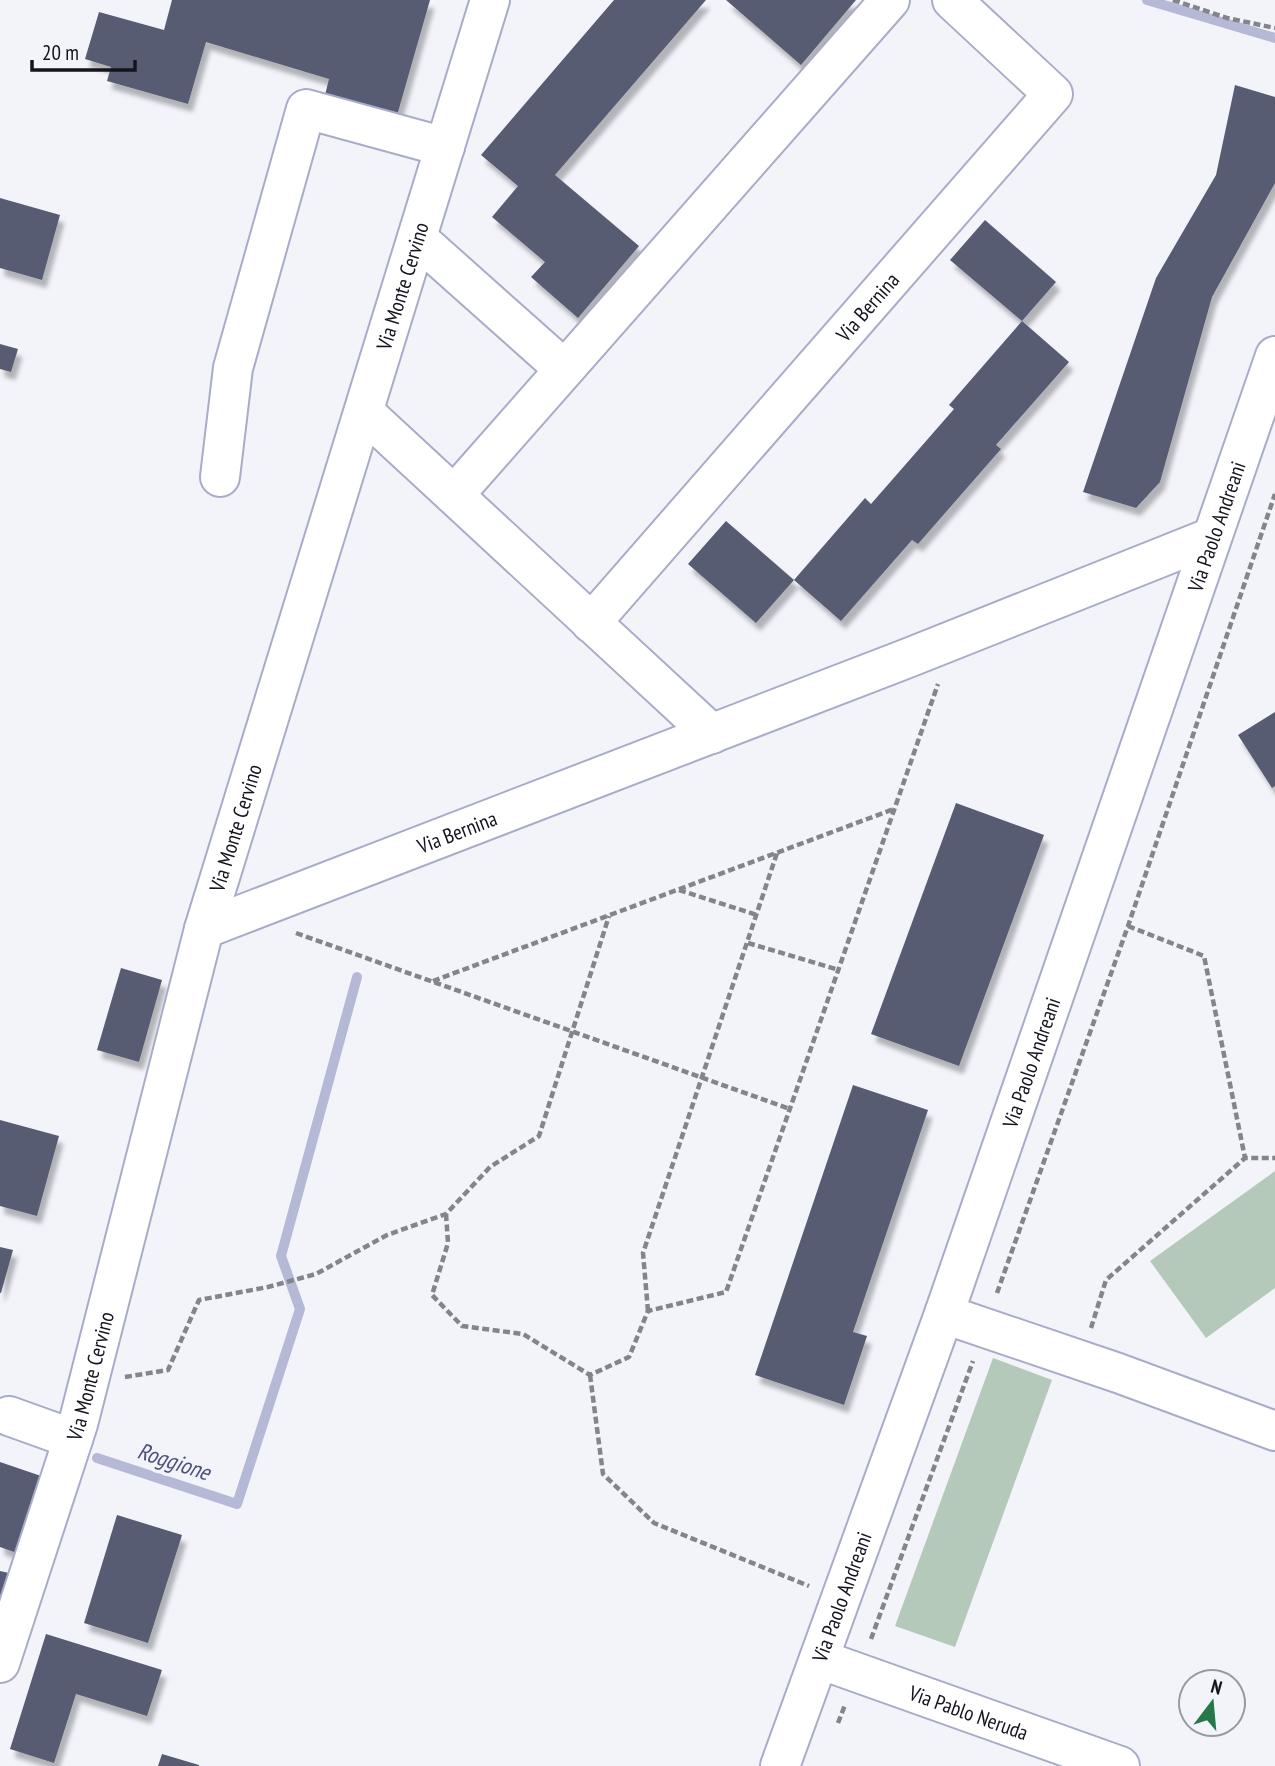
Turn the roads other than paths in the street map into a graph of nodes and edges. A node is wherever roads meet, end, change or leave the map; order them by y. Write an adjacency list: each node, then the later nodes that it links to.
1 (490, 0): 4 (street, Via Monte Cervino)
2 (890, 0): 7 (street)
3 (951, 0): 12 (street, Via Bernina)
4 (445, 147): 5 (street, Via Monte Cervino); 9 (street)
5 (417, 238): 7 (street); 8 (street, Via Monte Cervino)
6 (1275, 356): 11 (street, Via Paolo Andreani)
7 (565, 369): 10 (street)
8 (364, 412): 10 (street); 14 (street, Via Monte Cervino)
9 (219, 477)
10 (454, 495): 12 (street)
11 (1212, 537): 13 (street, Via Bernina); 15 (street, Via Paolo Andreani)
12 (591, 623): 13 (street)
13 (712, 734): 14 (street, Via Bernina)
14 (204, 929): 18 (street, Via Monte Cervino)
15 (944, 1314): 17 (street); 19 (street, Via Paolo Andreani)
16 (9, 1416): 18 (street)
17 (1275, 1431)
18 (73, 1439): 20 (street, Via Monte Cervino)
19 (820, 1659): 21 (street, Via Paolo Andreani); 22 (street, Via Pablo Neruda)
20 (0, 1663)
21 (779, 1766)
22 (1120, 1766)

